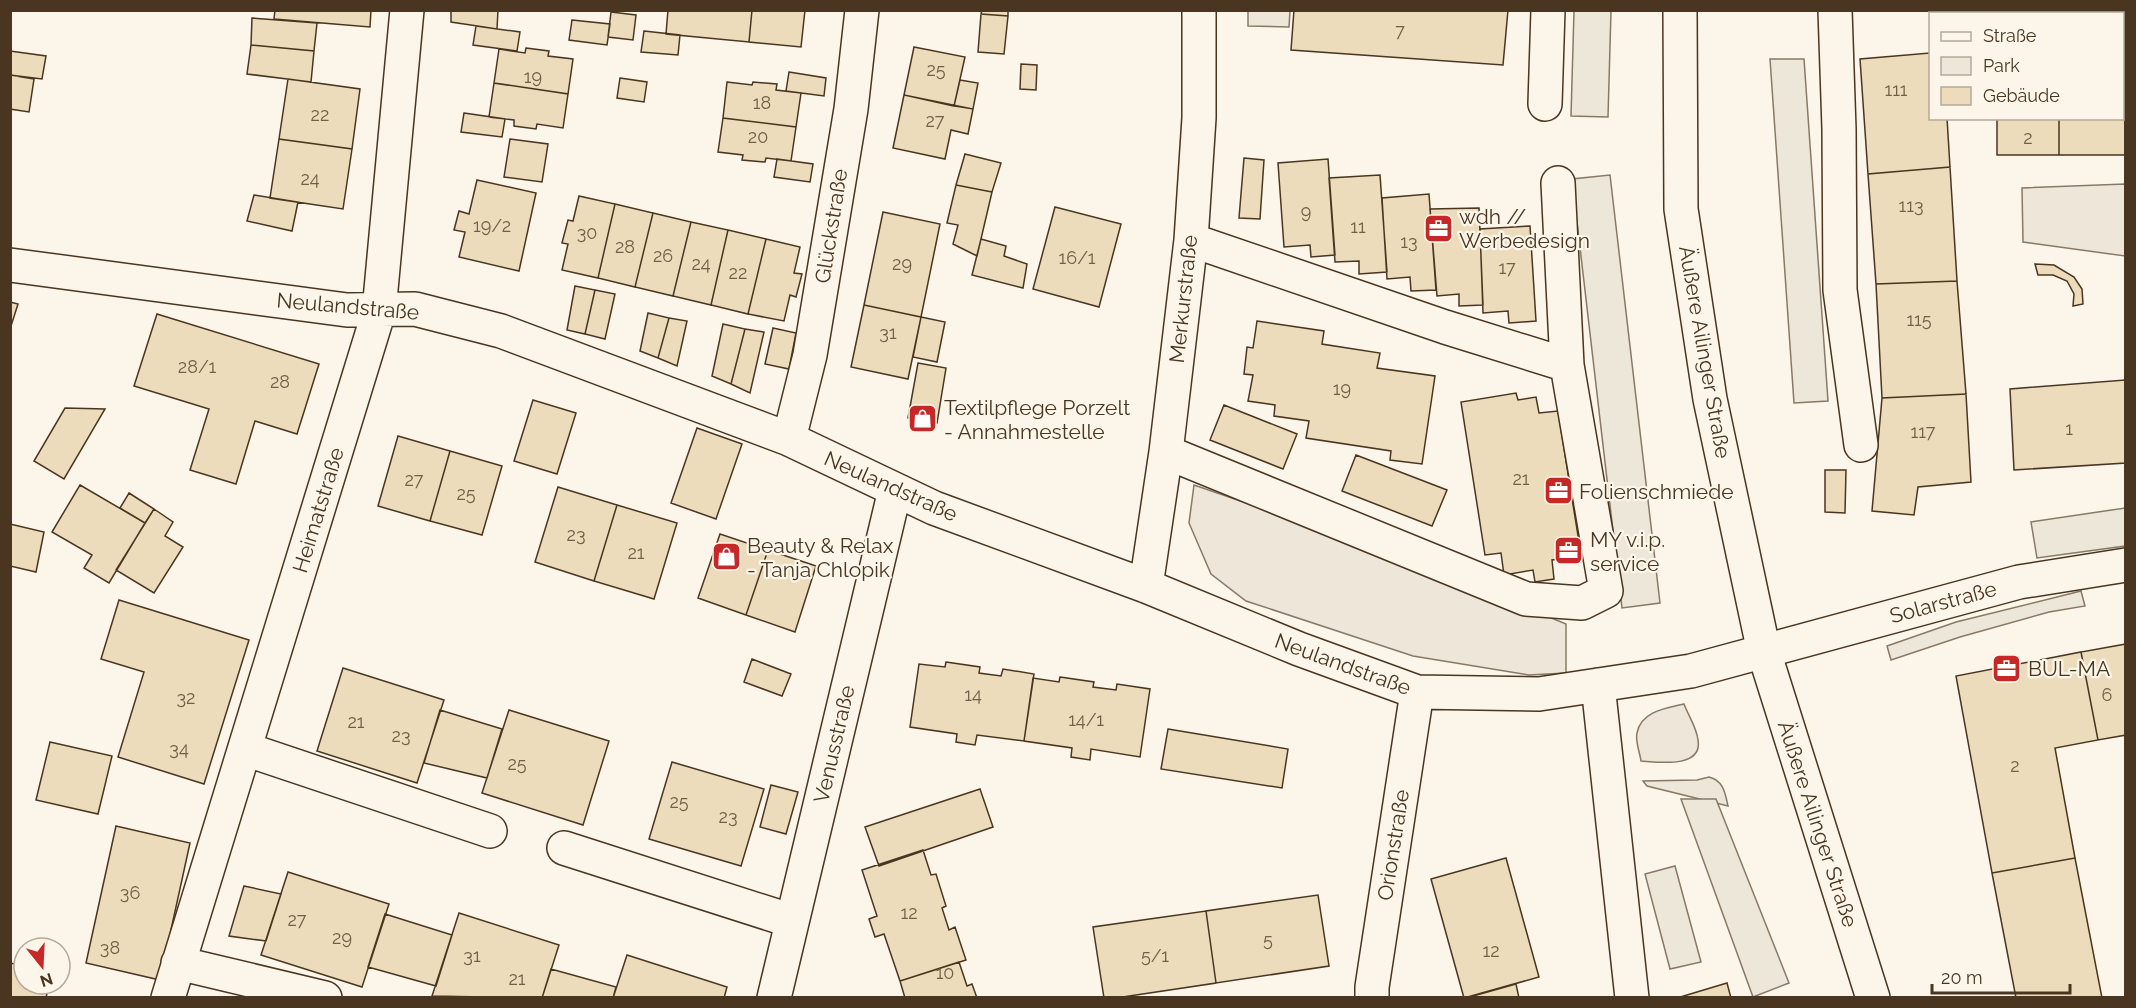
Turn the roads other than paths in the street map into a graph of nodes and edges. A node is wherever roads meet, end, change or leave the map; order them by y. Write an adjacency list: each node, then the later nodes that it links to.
1 (407, 10): 11 (street, Heimatstraße)
2 (862, 10): 13 (street, Glückstraße)
3 (1199, 10): 9 (street, Merkurstraße)
4 (1548, 10): 7 (street)
5 (1680, 10): 19 (street, Äußere Ailinger Straße)
6 (1835, 10): 14 (street)
7 (1545, 104)
8 (1558, 183): 12 (street)
9 (1191, 240): 12 (street); 15 (street, Merkurstraße)
10 (10, 265): 11 (street, Neulandstraße)
11 (379, 311): 13 (street, Neulandstraße); 22 (street, Heimatstraße)
12 (1567, 365): 15 (street)
13 (789, 439): 16 (street, Neulandstraße)
14 (1861, 445)
15 (1166, 452): 18 (street, Merkurstraße)
16 (895, 490): 18 (street, Neulandstraße); 25 (street, Venusstraße)
17 (2126, 565): 19 (street, Solarstraße)
18 (1146, 586): 21 (street, Neulandstraße)
19 (1764, 652): 20 (street, Neulandstraße); 27 (street, Äußere Ailinger Straße)
20 (1598, 686): 21 (street, Neulandstraße); 32 (street)
21 (1417, 692): 31 (street, Orionstraße)
22 (245, 749): 23 (street); 26 (street, Heimatstraße)
23 (490, 831)
24 (564, 848): 25 (street)
25 (792, 921): 30 (street, Venusstraße)
26 (178, 963): 28 (street, Heimatstraße); 29 (street)
27 (1873, 997)
28 (168, 998)
29 (325, 998)
30 (774, 998)
31 (1372, 998)
32 (1632, 998)

